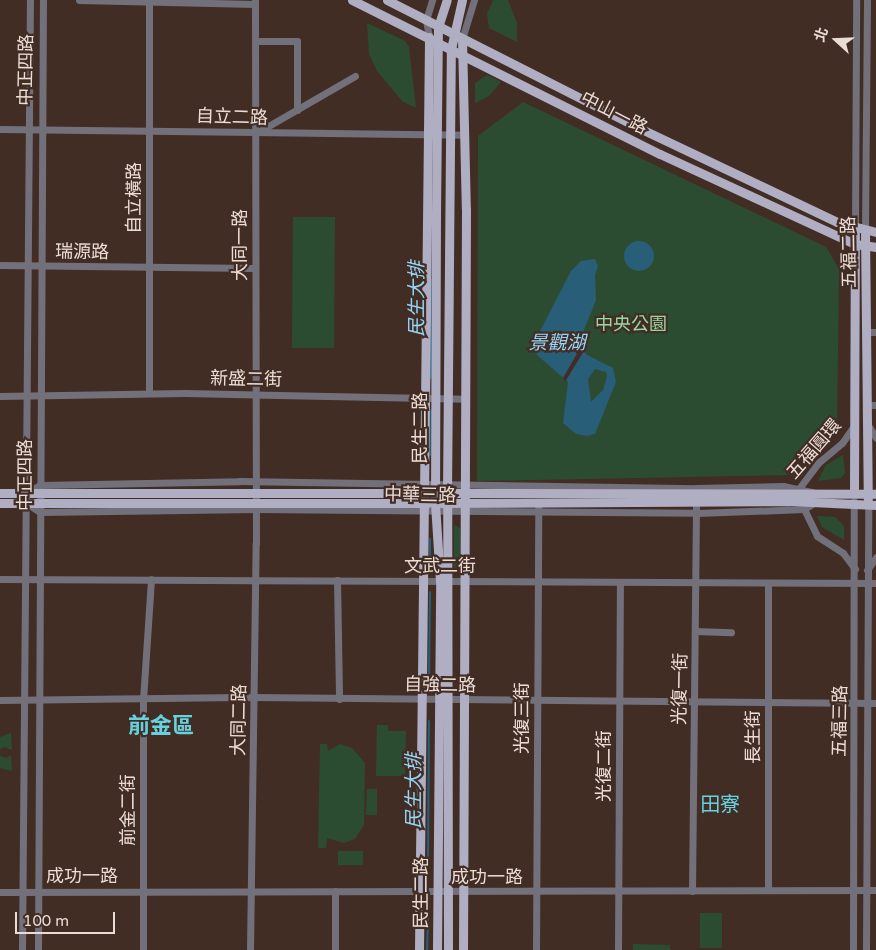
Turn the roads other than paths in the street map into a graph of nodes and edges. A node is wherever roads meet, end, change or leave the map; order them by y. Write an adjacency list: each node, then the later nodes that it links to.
1 (30, 0): 25 (street, 中正四路)
2 (43, 0): 26 (street, 中正四路)
3 (79, 0): 12 (street)
4 (352, 0): 17 (main road, 中山一路)
5 (387, 0): 14 (main road, 中山一路)
6 (432, 0): 14 (street)
7 (447, 0): 15 (main road, 民生二路)
8 (462, 0): 16 (main road, 民生二路)
9 (474, 0): 18 (street)
10 (856, 0): 34 (street, 五福二路)
11 (867, 0): 35 (street, 五福二路)
12 (149, 1): 13 (street); 28 (street, 自立橫路)
13 (255, 2): 19 (street, 大同一路)
14 (426, 20): 15 (main road, 中山一路); 17 (street)
15 (438, 27): 16 (main road, 中山一路); 20 (main road, 民生二路)
16 (452, 34): 18 (main road, 中山一路); 21 (main road, 民生二路)
17 (429, 37): 20 (main road, 中山一路); 30 (main road)
18 (462, 39): 22 (main road); 34 (main road, 中山一路)
19 (256, 41): 24 (street); 29 (street, 大同一路)
20 (438, 42): 21 (main road, 中山一路); 31 (main road, 民生二路)
21 (451, 49): 22 (main road, 中山一路); 32 (main road, 民生二路)
22 (462, 55): 33 (main road); 37 (main road, 中山一路)
23 (355, 76): 24 (street)
24 (297, 110): 29 (street)
25 (30, 128): 26 (street, 自立二路); 27 (street, 自立二路); 41 (street, 中正四路)
26 (41, 128): 28 (street, 自立二路); 42 (street, 中正四路)
27 (0, 129)
28 (149, 130): 29 (street, 自立二路); 43 (street, 自立橫路)
29 (256, 133): 30 (street, 自立二路); 44 (street, 大同一路)
30 (426, 134): 31 (street, 自立二路); 51 (main road)
31 (438, 134): 32 (street, 自立二路); 52 (main road, 民生二路)
32 (451, 134): 33 (street, 自立二路); 53 (main road, 民生二路)
33 (464, 135): 54 (main road)
34 (855, 228): 35 (main road, 中山一路); 37 (main road, 五福二路)
35 (865, 231): 36 (main road, 中山一路); 38 (main road, 五福二路)
36 (876, 232)
37 (855, 244): 38 (main road, 中山一路); 56 (main road, 五福二路)
38 (866, 247): 39 (main road, 中山一路); 45 (main road, 五福二路)
39 (876, 247)
40 (0, 265): 41 (street, 瑞源路)
41 (30, 265): 42 (street, 瑞源路); 49 (street, 中正四路)
42 (42, 266): 43 (street, 瑞源路); 50 (street, 中正四路)
43 (150, 268): 44 (street, 瑞源路); 46 (street, 自立橫路)
44 (254, 268): 47 (street, 大同一路)
45 (871, 332): 55 (main road, 五福二路)
46 (149, 393): 47 (street, 新盛二街); 50 (street, 新盛二街)
47 (256, 394): 51 (street, 新盛二街); 60 (street, 大同一路)
48 (0, 396): 49 (street, 新盛二街)
49 (26, 396): 50 (street, 新盛二街); 65 (street, 中正四路)
50 (40, 396): 68 (street, 中正四路)
51 (425, 399): 52 (street, 新盛二街); 59 (main road)
52 (437, 399): 53 (street, 新盛二街); 69 (main road, 民生二路)
53 (448, 399): 54 (street, 新盛二街); 61 (main road, 民生二路)
54 (464, 399): 62 (main road)
55 (872, 405): 57 (main road, 五福二路)
56 (856, 424): 63 (street, 五福圓環); 66 (main road, 五福二路)
57 (868, 425): 58 (street, 五福圓環); 67 (main road, 五福二路)
58 (876, 438)
59 (424, 484): 60 (street, 中華三路); 69 (street, 中華三路); 74 (main road)
60 (256, 486): 68 (main road, 中華三路); 74 (main road, 中華三路); 78 (street, 大同二路)
61 (447, 488): 62 (main road, 中華三路); 69 (main road, 中華三路); 79 (main road, 民生二路)
62 (463, 488): 70 (main road, 中華三路); 80 (main road)
63 (797, 491): 66 (main road, 中華三路); 71 (main road, 中華三路)
64 (0, 493): 65 (main road, 中華三路)
65 (26, 493): 68 (main road, 中華三路); 73 (street, 中正四路)
66 (854, 493): 67 (main road, 中華三路); 76 (street, 五福三路)
67 (872, 494): 77 (main road, 五福二路)
68 (40, 498): 73 (main road, 中華三路); 78 (main road, 中華三路); 87 (street, 中正四路)
69 (436, 498): 74 (main road, 中華三路); 74 (street, 中華三路); 79 (main road, 中華三路); 92 (main road, 民生二路)
70 (538, 499): 71 (main road, 中華三路); 71 (street, 中華三路); 80 (main road, 中華三路); 95 (street, 光復三街)
71 (697, 500): 75 (main road, 中華三路); 81 (street, 中華三路); 94 (street, 光復一街)
72 (0, 503): 73 (main road, 中華三路)
73 (26, 503): 86 (street, 中正四路)
74 (423, 503): 78 (main road, 中華三路); 91 (main road)
75 (814, 503): 76 (main road, 中華三路); 81 (street, 中華三路)
76 (854, 503): 77 (main road, 中華三路); 83 (street, 五福三路)
77 (872, 504): 84 (street, 五福三路)
78 (256, 505): 89 (street, 大同二路)
79 (447, 507): 80 (main road, 中華三路); 92 (main road, 民生二路)
80 (462, 507): 93 (main road)
81 (804, 509): 83 (street)
82 (876, 557): 84 (street)
83 (856, 569): 100 (street, 五福三路)
84 (867, 570): 98 (street, 五福三路)
85 (0, 578): 86 (street, 文武二街)
86 (25, 579): 87 (street, 文武二街); 107 (street, 中正四路)
87 (40, 579): 88 (street, 文武二街); 108 (street, 中正四路)
88 (151, 579): 89 (street, 文武二街); 109 (street, 前金二街)
89 (255, 580): 90 (street, 文武二街); 103 (street, 大同二路)
90 (337, 580): 91 (street, 文武二街); 104 (street)
91 (422, 581): 92 (street, 文武二街); 105 (main road)
92 (444, 581): 93 (street, 文武二街); 110 (main road, 民生二路)
93 (464, 581): 95 (street, 文武二街); 111 (main road)
94 (696, 581): 96 (street, 文武二街); 97 (street, 文武二街); 101 (street, 光復一街)
95 (538, 582): 96 (street, 文武二街); 112 (street, 光復三街)
96 (620, 582): 113 (street, 光復二街)
97 (768, 583): 100 (street, 文武二街); 115 (street, 長生街)
98 (867, 583): 99 (street, 文武二街); 100 (street, 文武二街); 117 (street, 五福三路)
99 (876, 583)
100 (856, 584): 116 (street, 五福三路)
101 (695, 631): 102 (street); 114 (street, 光復一街)
102 (731, 632)
103 (254, 697): 104 (street, 自強二路); 109 (street, 自強二路); 129 (street, 大同二路)
104 (339, 699): 105 (street, 自強二路)
105 (422, 699): 110 (street, 自強二路); 125 (main road)
106 (0, 700): 107 (street, 自強二路)
107 (25, 700): 108 (street, 自強二路); 128 (street, 中正四路)
108 (39, 700): 109 (street, 自強二路); 122 (street, 中正四路)
109 (143, 700): 123 (street, 前金二街)
110 (444, 700): 111 (street, 自強二路); 130 (main road, 民生二路); 131 (main road, 民生二路)
111 (463, 700): 112 (street, 自強二路); 132 (main road)
112 (538, 701): 113 (street, 自強二路); 133 (street, 光復三街)
113 (620, 701): 114 (street, 自強二路); 134 (street, 光復二街)
114 (695, 702): 115 (street, 自強二路); 126 (street, 光復一街)
115 (768, 702): 116 (street, 自強二路); 118 (street, 長生街)
116 (854, 703): 117 (street, 自強二路); 119 (street, 五福三路)
117 (872, 703): 120 (street, 五福三路)
118 (768, 890): 119 (street, 成功一路); 126 (street, 成功一路)
119 (853, 890): 120 (street, 成功一路); 146 (street, 五福三路)
120 (866, 890): 121 (street); 147 (street, 五福三路)
121 (876, 890)
122 (39, 891): 123 (street, 成功一路); 128 (street, 成功一路); 136 (street, 中正四路)
123 (143, 891): 129 (street, 成功一路); 137 (street, 前金二街)
124 (335, 891): 125 (street, 成功一路); 129 (street, 成功一路); 139 (street)
125 (420, 891): 130 (street, 成功一路); 140 (main road)
126 (692, 891): 134 (street, 成功一路)
127 (0, 892): 128 (street, 成功一路)
128 (22, 892): 135 (street, 中正四路)
129 (250, 892): 138 (street, 大同二路)
130 (438, 892): 131 (street, 成功一路); 141 (main road, 民生二路)
131 (449, 892): 132 (street, 成功一路); 142 (main road, 民生二路)
132 (463, 892): 133 (street, 成功一路); 143 (main road)
133 (536, 892): 134 (street, 成功一路); 144 (street, 光復三街)
134 (618, 892): 145 (street, 光復二街)
135 (22, 950)
136 (38, 950)
137 (143, 950)
138 (250, 950)
139 (335, 950)
140 (419, 950)
141 (437, 950)
142 (448, 950)
143 (464, 950)
144 (536, 950)
145 (618, 950)
146 (852, 950)
147 (866, 950)

